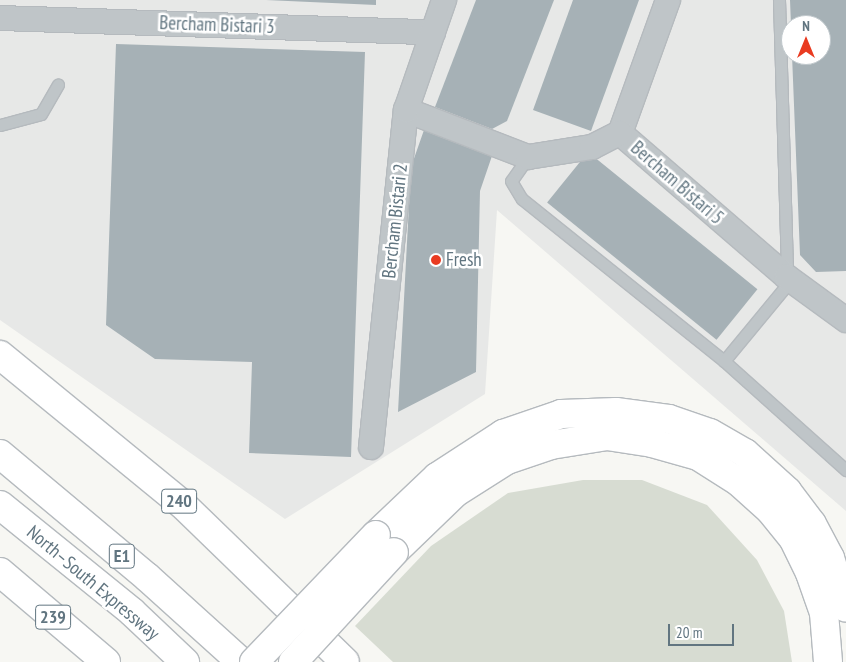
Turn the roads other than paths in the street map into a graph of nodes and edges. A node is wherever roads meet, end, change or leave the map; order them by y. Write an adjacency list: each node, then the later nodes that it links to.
1 (444, 0): 5 (street, Bercham Bistari 2)
2 (668, 0): 9 (street, Bercham Bistari 5)
3 (779, 0): 11 (lane)
4 (0, 18): 5 (street, Bercham Bistari 3)
5 (433, 32): 7 (street, Bercham Bistari 2)
6 (58, 84): 8 (lane)
7 (406, 110): 10 (street); 15 (street, Bercham Bistari 2)
8 (0, 125)
9 (620, 133): 10 (street); 11 (street, Bercham Bistari 5)
10 (528, 157): 14 (lane)
11 (789, 279): 12 (street, Bercham Bistari 5); 14 (lane)
12 (846, 320)
13 (0, 355): 27 (main road, 240)
14 (724, 361): 17 (lane)
15 (371, 448)
16 (0, 454): 24 (main road, North–South Expressway / E1)
17 (846, 470)
18 (0, 505): 23 (main road, North–South Expressway / E1)
19 (385, 543): 21 (main road); 25 (main road, bridge); 26 (main road, bridge); 28 (main road)
20 (0, 572): 22 (main road, 239)
21 (846, 608)
22 (106, 662)
23 (184, 662)
24 (241, 662)
25 (254, 662)
26 (293, 662)
27 (346, 662)
28 (828, 662)

